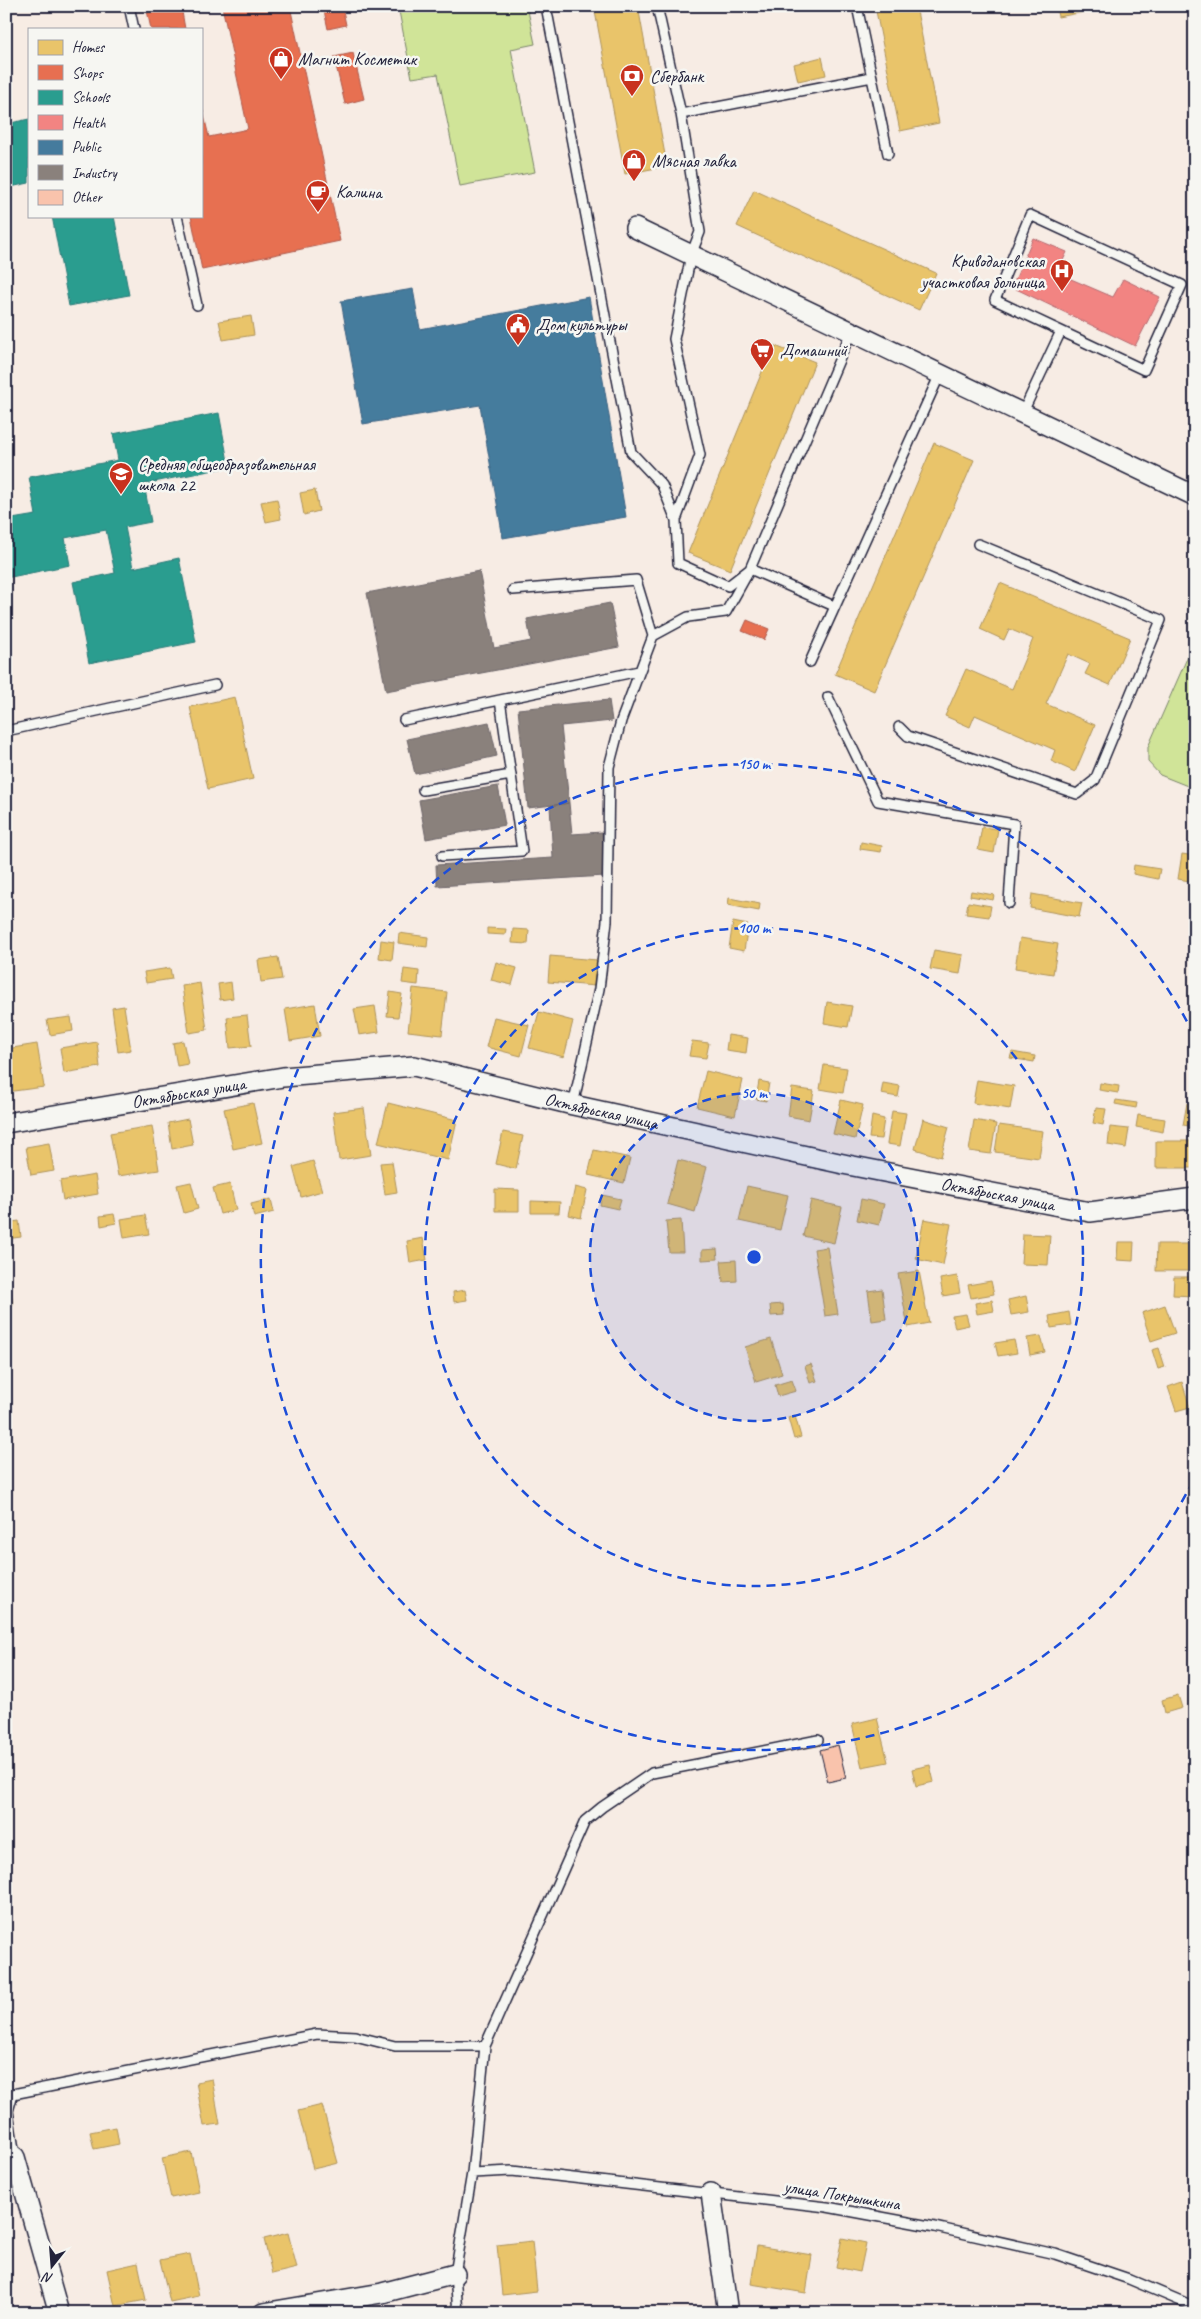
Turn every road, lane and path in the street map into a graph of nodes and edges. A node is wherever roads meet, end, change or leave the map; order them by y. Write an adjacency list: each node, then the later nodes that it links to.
1 (129, 6): 5 (lane)
2 (546, 6): 18 (lane)
3 (657, 6): 7 (lane)
4 (857, 6): 6 (lane)
5 (134, 28)
6 (872, 78): 7 (lane); 8 (lane)
7 (681, 114): 11 (lane)
8 (888, 154)
9 (177, 218): 12 (lane)
10 (635, 228): 11 (street)
11 (691, 255): 13 (street); 18 (lane)
12 (197, 305)
13 (851, 332): 15 (street); 20 (lane)
14 (1061, 332): 14 (lane); 16 (lane)
15 (940, 374): 16 (street); 22 (lane)
16 (1022, 414): 17 (street)
17 (1195, 496)
18 (676, 520): 20 (lane)
19 (978, 544): 30 (lane)
20 (750, 569): 22 (lane); 23 (lane)
21 (513, 590): 23 (lane)
22 (834, 606): 24 (lane)
23 (653, 636): 25 (lane)
24 (810, 662)
25 (639, 671): 28 (lane); 36 (lane)
26 (215, 686): 31 (lane)
27 (828, 697): 35 (lane)
28 (500, 700): 29 (lane); 32 (lane)
29 (404, 720)
30 (899, 727)
31 (6, 732)
32 (511, 775): 33 (lane); 34 (lane)
33 (423, 790)
34 (442, 856)
35 (1009, 903)
36 (573, 1105): 37 (street, Октябрьская улица); 38 (street, Октябрьская улица)
37 (6, 1123)
38 (1195, 1198)
39 (818, 1740): 40 (lane)
40 (484, 2046): 41 (lane); 43 (lane)
41 (10, 2094): 42 (lane)
42 (11, 2154): 47 (street)
43 (472, 2173): 44 (lane, улица Покрышкина); 45 (lane)
44 (711, 2193): 46 (lane, улица Покрышкина); 50 (street)
45 (455, 2274): 48 (street); 49 (lane)
46 (1195, 2306)
47 (59, 2313)
48 (263, 2313)
49 (458, 2313)
50 (728, 2313)

